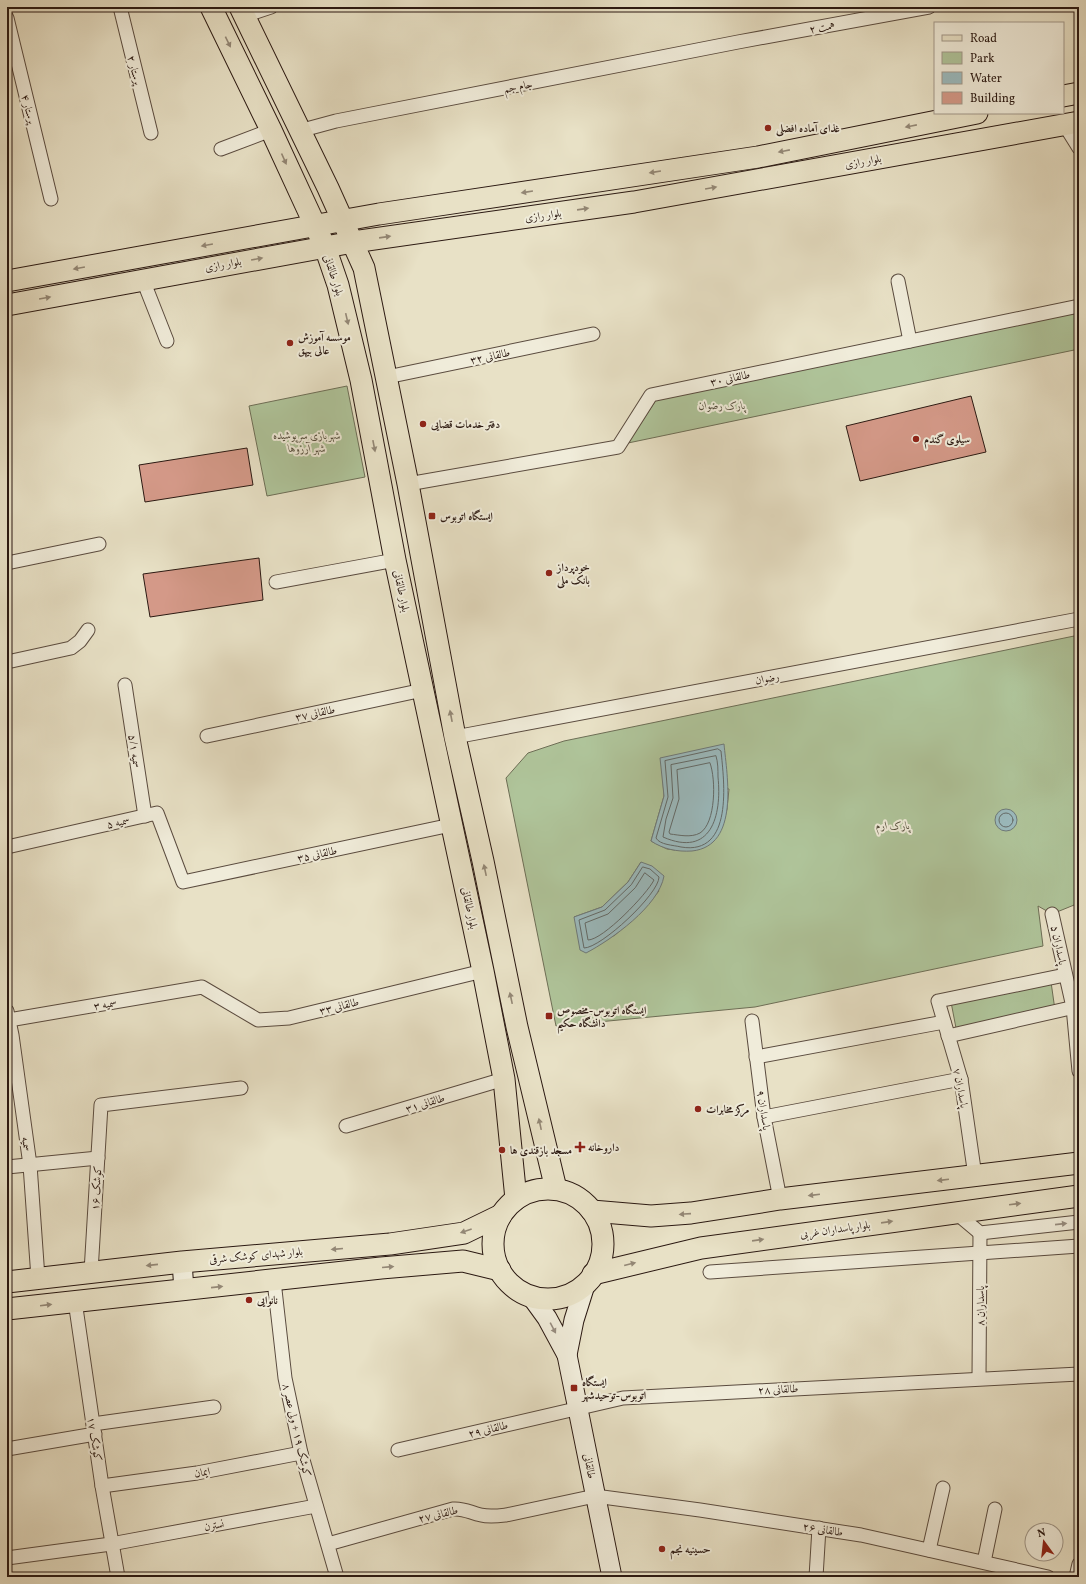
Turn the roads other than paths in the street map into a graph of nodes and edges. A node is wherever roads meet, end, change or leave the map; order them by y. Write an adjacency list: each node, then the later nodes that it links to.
1 (120, 7): 14 (street, پرستار ۲)
2 (211, 7): 12 (main road, بلوار طالقانی, one-way to 12)
3 (271, 7): 5 (street)
4 (929, 7): 7 (street, همت ۲)
5 (242, 11): 13 (main road, بلوار طالقانی)
6 (7, 18): 19 (street, پرستار ۴)
7 (738, 42): 13 (street, جام جم)
8 (1079, 93): 9 (main road)
9 (1064, 96)
10 (972, 114): 17 (main road, one-way to 17)
11 (1071, 123): 15 (street); 18 (main road, بلوار رازی)
12 (271, 130): 16 (street); 21 (main road, بلوار طالقانی, one-way to 21)
13 (299, 131): 20 (main road, بلوار طالقانی)
14 (151, 133)
15 (1079, 148)
16 (221, 149)
17 (758, 157): 18 (main road); 20 (main road, one-way to 20)
18 (762, 179): 22 (main road, بلوار رازی, one-way to 18)
19 (51, 200)
20 (342, 220): 21 (main road, بلوار رازی); 22 (main road, بلوار طالقانی)
21 (314, 225): 23 (main road, بلوار طالقانی); 24 (main road, بلوار رازی, one-way to 24)
22 (353, 242): 23 (main road, بلوار رازی); 32 (main road, بلوار طالقانی)
23 (325, 247): 25 (main road, بلوار رازی, one-way to 23); 35 (main road, بلوار طالقانی, one-way to 35)
24 (13, 280): 27 (main road)
25 (142, 280): 27 (main road, بلوار رازی, one-way to 25); 30 (street)
26 (898, 281): 31 (street)
27 (16, 303)
28 (1079, 306): 31 (street, طالقانی ۳۰)
29 (593, 334): 32 (street, طالقانی ۳۲)
30 (168, 340)
31 (910, 341): 33 (street, طالقانی ۳۰)
32 (387, 377): 33 (main road, بلوار طالقانی)
33 (408, 484): 44 (main road, بلوار طالقانی, one-way to 33)
34 (99, 544): 36 (street)
35 (395, 560): 37 (street); 42 (main road, بلوار طالقانی)
36 (7, 563)
37 (276, 582)
38 (1079, 619): 44 (street, رضوان)
39 (88, 630): 40 (street)
40 (7, 662)
41 (125, 685): 45 (street, سمیه ۵/۱)
42 (423, 690): 43 (street, طالقانی ۳۷); 46 (main road, بلوار طالقانی)
43 (207, 736)
44 (455, 737): 71 (main road, بلوار طالقانی, one-way to 44)
45 (145, 816): 47 (street, سمیه ۵); 48 (street, سمیه ۵)
46 (450, 825): 48 (street, طالقانی ۳۵); 50 (main road, بلوار طالقانی)
47 (7, 847)
48 (183, 882)
49 (1052, 914): 51 (street, پاسداران ۵)
50 (483, 971): 52 (street, طالقانی ۳۳); 61 (main road, بلوار طالقانی)
51 (1065, 975): 53 (street, پاسداران ۵); 56 (street, پاسداران ۷)
52 (202, 987): 54 (street, سمیه ۳)
53 (1076, 1006): 58 (street); 60 (street, پاسداران ۵)
54 (8, 1015): 57 (street, سمیه)
55 (752, 1021): 59 (street, پاسداران ۹)
56 (944, 1022): 58 (street, پاسداران ۷); 59 (street)
57 (10, 1035): 68 (street, سمیه)
58 (948, 1036): 62 (street, پاسداران ۷)
59 (756, 1057): 64 (street, پاسداران ۹)
60 (1079, 1071)
61 (504, 1079): 65 (street, طالقانی ۳۱); 73 (main road, بلوار طالقانی)
62 (961, 1079): 64 (street); 70 (street, پاسداران ۷)
63 (241, 1088): 66 (street, کوشک ۱۶)
64 (764, 1117): 74 (street, پاسداران ۹)
65 (346, 1126)
66 (98, 1158): 68 (street); 84 (street, کوشک ۱۶)
67 (1079, 1163): 70 (main road)
68 (30, 1165): 69 (street); 86 (street, سمیه)
69 (7, 1167)
70 (975, 1176): 74 (main road, one-way to 74)
71 (556, 1189): 73 (main road); 75 (main road)
72 (1079, 1196): 76 (main road, بلوار پاسداران غربی, one-way to 72)
73 (516, 1199): 77 (main road)
74 (780, 1199): 75 (main road, one-way to 75)
75 (592, 1211): 87 (main road)
76 (955, 1212): 79 (street); 87 (main road, بلوار پاسداران غربی, one-way to 76)
77 (501, 1215): 82 (main road, بلوار شهدای کوشک شرقی, one-way to 82); 83 (main road)
78 (1079, 1222): 79 (street, one-way to 78)
79 (980, 1233): 81 (street, پاسداران ۸)
80 (1079, 1246): 81 (street)
81 (980, 1253): 85 (street); 96 (street, پاسداران ۸)
82 (182, 1262): 84 (main road, بلوار شهدای کوشک شرقی, one-way to 84); 90 (main road)
83 (500, 1270): 88 (main road, one-way to 83); 91 (main road)
84 (90, 1272): 86 (main road, بلوار شهدای کوشک شرقی)
85 (710, 1272)
86 (38, 1278): 89 (main road, بلوار شهدای کوشک شرقی)
87 (589, 1279): 91 (main road); 94 (main road)
88 (274, 1281): 90 (main road, one-way to 88); 102 (street, کوشک ۱۹ + ولی عصر ۸)
89 (7, 1282)
90 (184, 1290): 92 (main road)
91 (531, 1296): 94 (main road, one-way to 94)
92 (75, 1301): 93 (main road, one-way to 92); 99 (street, کوشک ۱۷)
93 (7, 1309)
94 (567, 1355): 98 (main road, طالقانی)
95 (1079, 1374): 96 (street)
96 (979, 1378): 98 (street, طالقانی ۲۸)
97 (214, 1407): 99 (street)
98 (579, 1407): 101 (street, طالقانی ۲۹); 105 (main road, طالقانی)
99 (94, 1429): 100 (street); 103 (street, کوشک ۱۷)
100 (7, 1449)
101 (398, 1450)
102 (301, 1453): 103 (street, ایمان); 106 (street, کوشک ۱۹ + ولی عصر ۸)
103 (102, 1486): 109 (street, کوشک ۱۷)
104 (943, 1488): 111 (street)
105 (595, 1496): 108 (street, طالقانی ۲۶); 110 (street, طالقانی ۲۷); 117 (main road, طالقانی)
106 (316, 1506): 109 (street, نسترن); 110 (street, کوشک ۱۹ + ولی عصر ۸)
107 (995, 1509): 113 (street)
108 (818, 1528): 111 (street, طالقانی ۲۶); 118 (street)
109 (111, 1544): 112 (street, نسترن); 115 (street, کوشک ۱۷)
110 (328, 1544): 116 (street, کوشک ۱۹ + ولی عصر ۸)
111 (929, 1550): 113 (street, طالقانی ۲۶)
112 (7, 1558)
113 (984, 1562): 119 (street, طالقانی ۲۶)
114 (1079, 1564): 120 (street)
115 (118, 1577)
116 (337, 1577)
117 (612, 1577)
118 (816, 1577)
119 (1048, 1577)
120 (1076, 1577)

